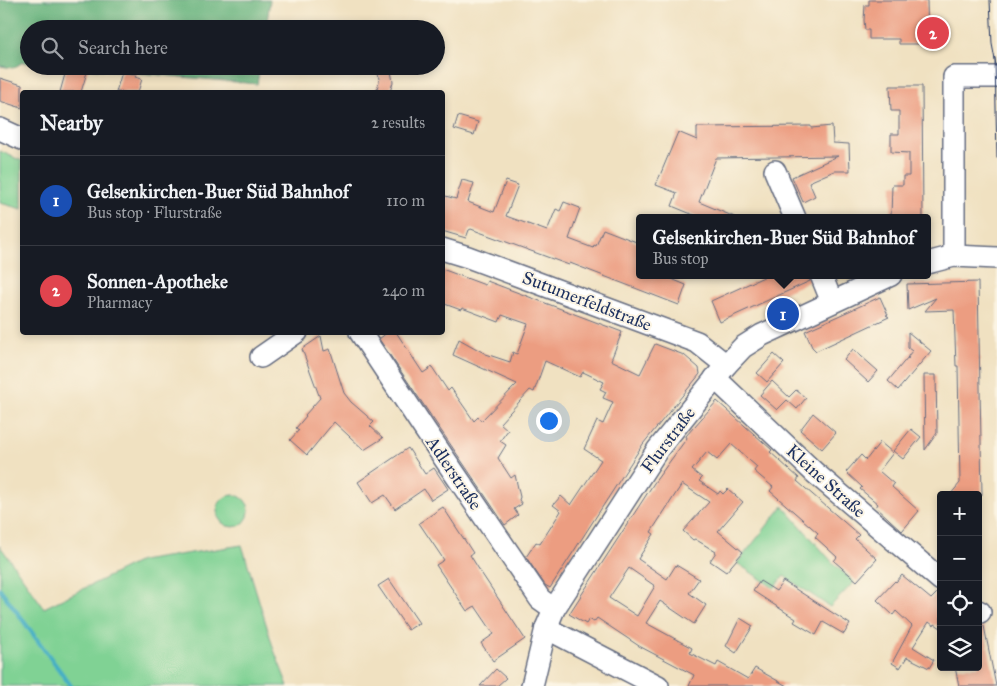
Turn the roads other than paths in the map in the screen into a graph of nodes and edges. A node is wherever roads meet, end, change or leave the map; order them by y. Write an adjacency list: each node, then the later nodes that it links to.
1 (997, 77): 7 (street)
2 (0, 129): 3 (street)
3 (20, 138)
4 (775, 171): 5 (street)
5 (793, 214)
6 (445, 250): 16 (street, Sutumerfeldstraße)
7 (954, 256): 8 (street); 9 (street)
8 (997, 258)
9 (931, 262)
10 (823, 279): 12 (street)
11 (882, 279): 12 (street, Flurstraße)
12 (832, 302): 16 (street, Flurstraße)
13 (293, 335): 15 (street)
14 (362, 335): 18 (street, Adlerstraße)
15 (260, 357)
16 (720, 371): 17 (street, Kleine Straße); 18 (street, Flurstraße)
17 (937, 577)
18 (550, 618): 19 (street, Flurstraße); 20 (street, Adlerstraße)
19 (532, 686)
20 (658, 686)

